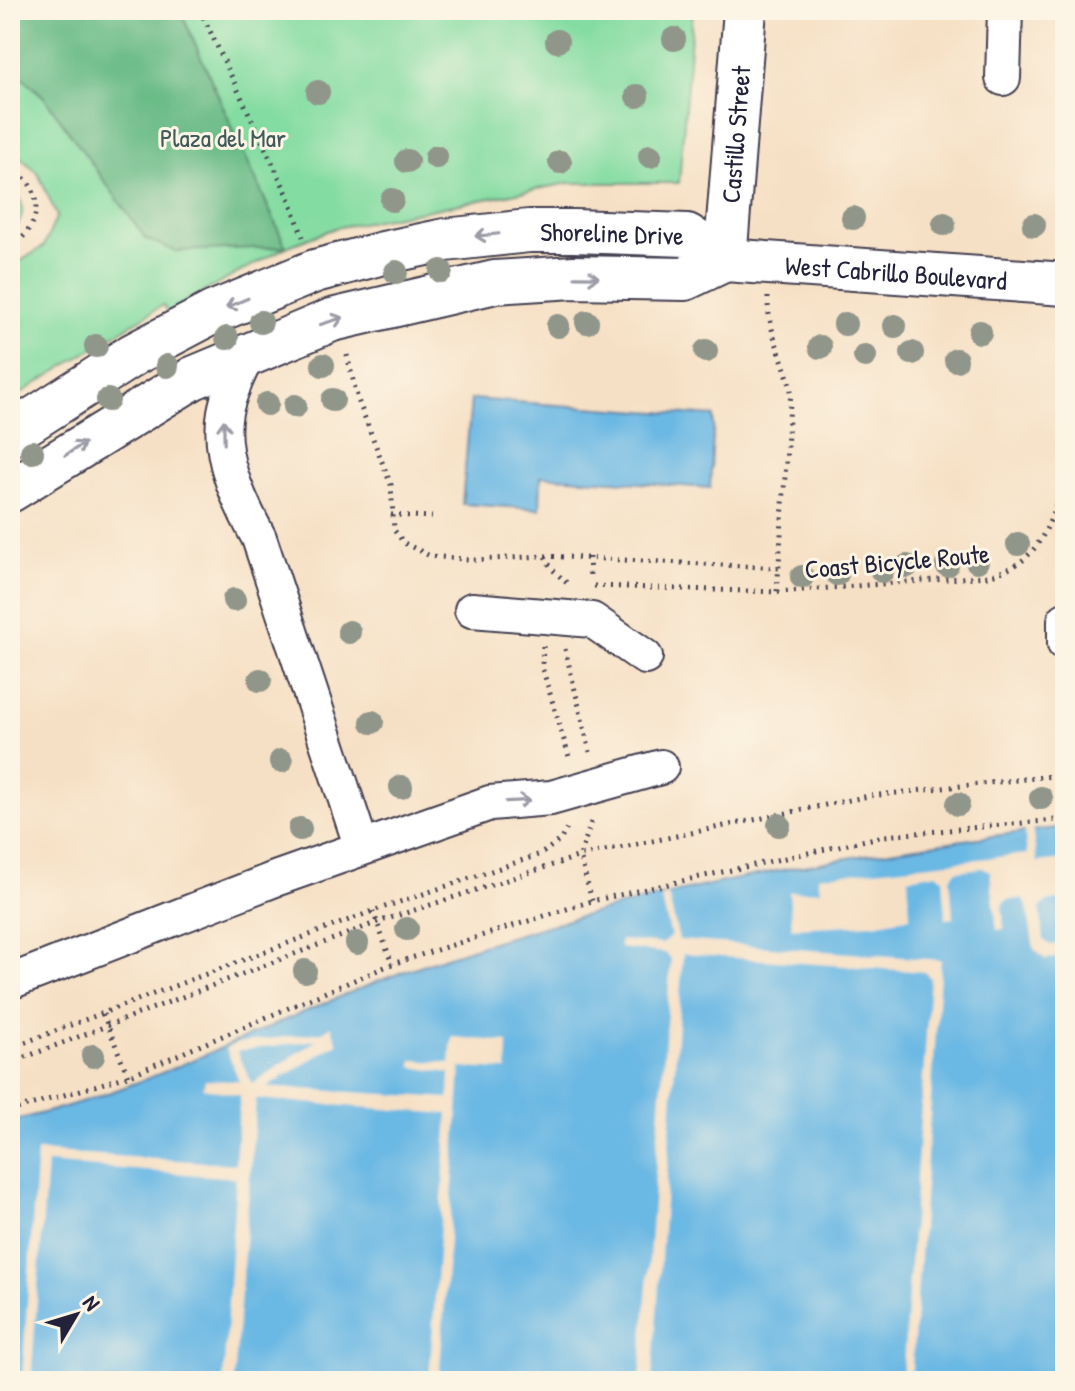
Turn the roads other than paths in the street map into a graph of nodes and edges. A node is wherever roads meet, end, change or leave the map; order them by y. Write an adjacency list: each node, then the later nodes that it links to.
1 (745, 10): 4 (main road, Castillo Street)
2 (1005, 10): 3 (lane)
3 (1003, 78)
4 (725, 260): 5 (main road, West Cabrillo Boulevard); 6 (main road, Shoreline Drive, one-way to 4); 7 (main road, Shoreline Drive, one-way to 7)
5 (1065, 284)
6 (248, 353): 8 (main road, Shoreline Drive, one-way to 6); 14 (lane, one-way to 6)
7 (10, 434)
8 (10, 491)
9 (472, 610): 12 (lane)
10 (1065, 620): 11 (lane)
11 (1065, 644)
12 (645, 657)
13 (661, 767): 14 (lane, one-way to 13)
14 (362, 848): 15 (lane)
15 (10, 982)

